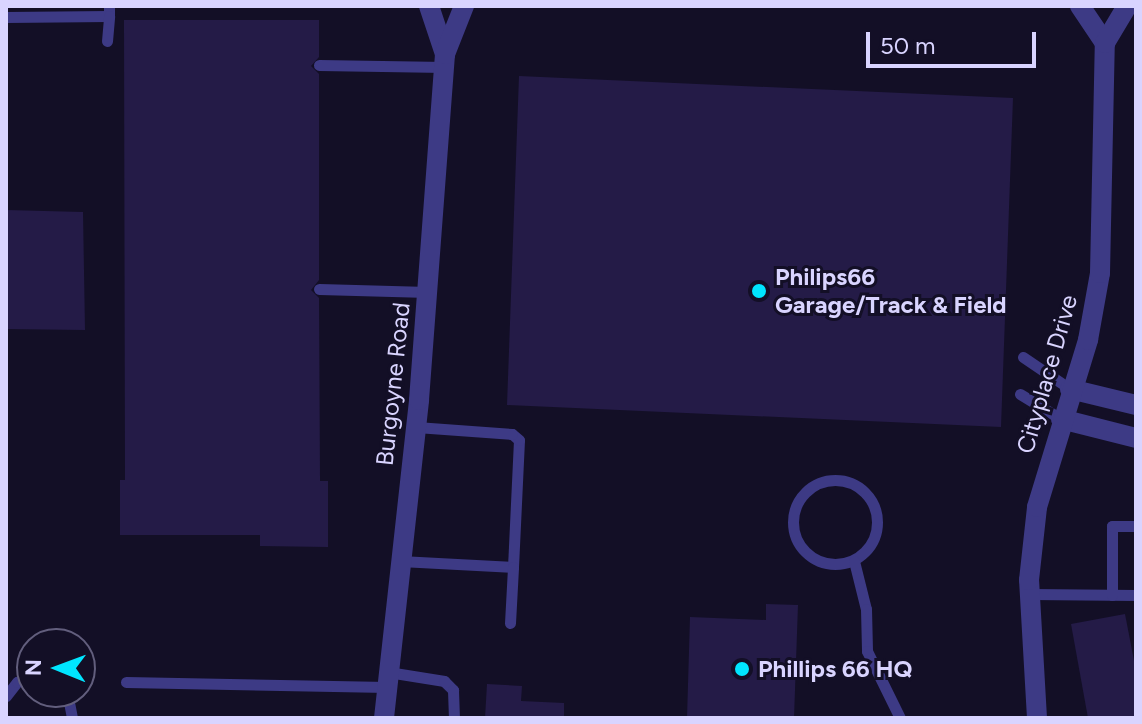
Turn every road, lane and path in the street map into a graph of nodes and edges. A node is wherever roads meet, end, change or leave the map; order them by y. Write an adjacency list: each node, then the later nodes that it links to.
1 (429, 6): 9 (street, Burgoyne Road)
2 (464, 6): 9 (street, Burgoyne Road)
3 (1080, 6): 8 (street)
4 (1127, 6): 8 (street, Cityplace Drive)
5 (109, 11): 6 (lane); 7 (lane)
6 (6, 17)
7 (107, 41)
8 (1105, 43): 14 (street, Cityplace Drive)
9 (445, 60): 10 (lane); 12 (street, Burgoyne Road)
10 (319, 65)
11 (319, 289): 12 (lane)
12 (428, 292): 18 (street, Burgoyne Road)
13 (1023, 357): 14 (lane)
14 (1070, 389): 16 (street); 17 (street, Cityplace Drive)
15 (1020, 394): 17 (lane)
16 (1136, 405)
17 (1061, 419): 19 (street); 24 (street, Cityplace Drive)
18 (416, 427): 21 (street, Burgoyne Road); 23 (lane)
19 (1136, 438)
20 (1136, 526): 25 (lane)
21 (400, 561): 23 (lane); 28 (street, Burgoyne Road)
22 (854, 561): 22 (lane); 32 (lane)
23 (513, 567): 27 (lane)
24 (1030, 594): 25 (lane); 33 (street, Cityplace Drive)
25 (1112, 595): 26 (lane)
26 (1136, 595)
27 (510, 623)
28 (387, 680): 29 (lane); 30 (street, Burgoyne Road); 31 (lane)
29 (126, 682)
30 (384, 718)
31 (454, 718)
32 (900, 718)
33 (1037, 718)

